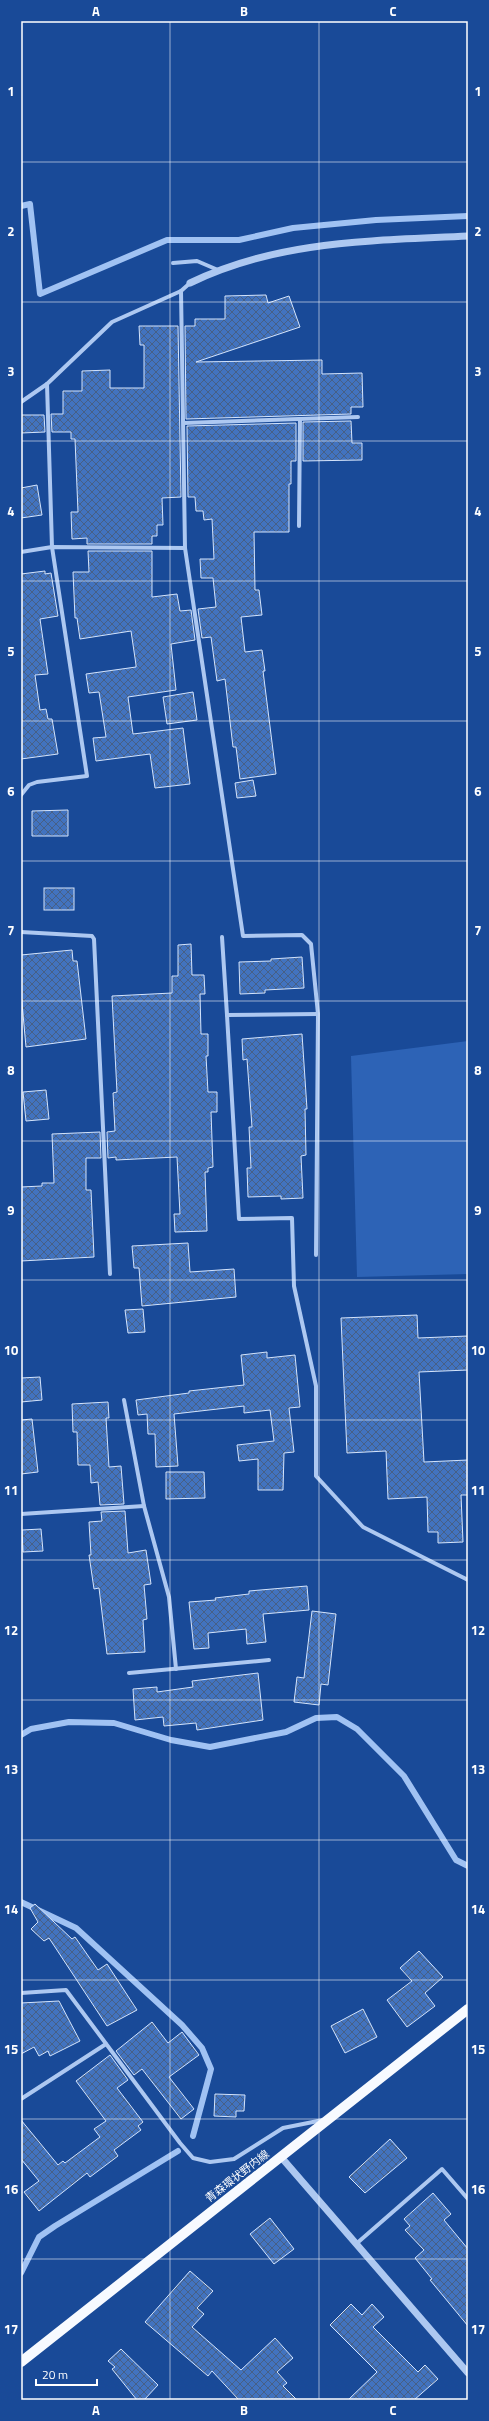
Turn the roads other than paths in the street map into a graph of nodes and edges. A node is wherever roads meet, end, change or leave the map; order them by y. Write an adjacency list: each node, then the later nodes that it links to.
1 (468, 236): 3 (street)
2 (173, 263): 3 (street)
3 (218, 270): 4 (street)
4 (190, 283): 5 (street)
5 (181, 290): 6 (street); 10 (street)
6 (47, 384): 7 (street); 12 (street)
7 (21, 402)
8 (358, 417): 9 (street)
9 (300, 419): 10 (street); 11 (street)
10 (184, 423): 13 (street)
11 (299, 526)
12 (52, 547): 13 (street); 14 (street); 15 (street)
13 (185, 548): 18 (street)
14 (21, 552)
15 (21, 795)
16 (21, 932): 21 (street)
17 (222, 937): 19 (street)
18 (318, 1014): 19 (street); 20 (street)
19 (227, 1015): 25 (street)
20 (316, 1255)
21 (110, 1274)
22 (124, 1400): 23 (street)
23 (144, 1506): 24 (street); 27 (street)
24 (21, 1514)
25 (468, 1580)
26 (269, 1660): 27 (street)
27 (176, 1669): 28 (street)
28 (129, 1673)
29 (21, 1993): 31 (street)
30 (468, 2009): 33 (main road, 青森環状野内線)
31 (106, 2044): 32 (street); 33 (street)
32 (21, 2099)
33 (328, 2119): 34 (main road, 青森環状野内線)
34 (281, 2157): 36 (street); 37 (main road, 青森環状野内線)
35 (468, 2199): 36 (street)
36 (356, 2244): 38 (street)
37 (21, 2362)
38 (468, 2373)

